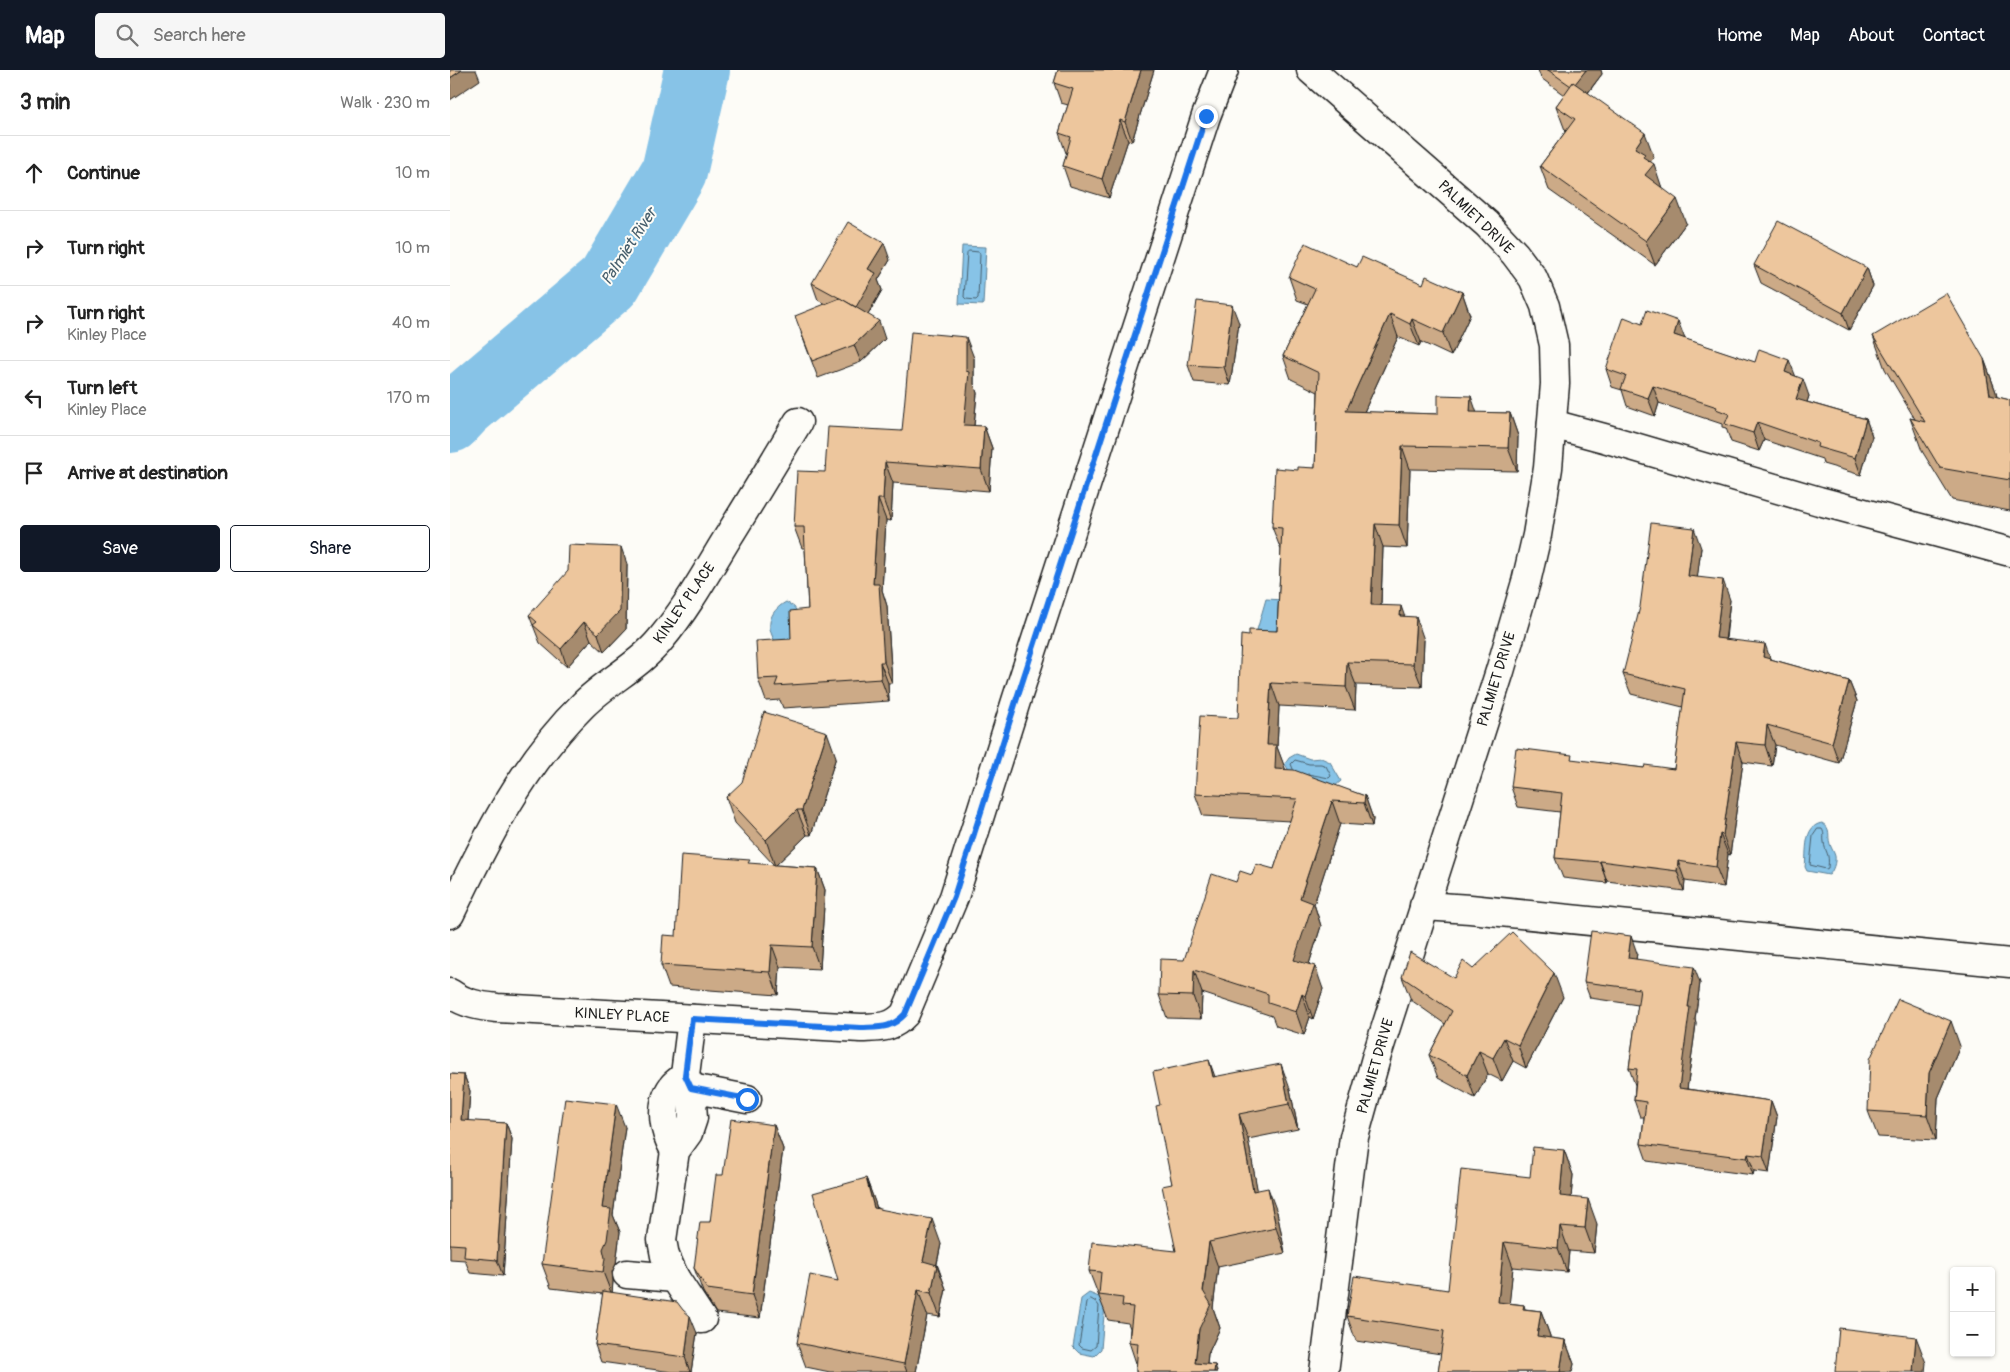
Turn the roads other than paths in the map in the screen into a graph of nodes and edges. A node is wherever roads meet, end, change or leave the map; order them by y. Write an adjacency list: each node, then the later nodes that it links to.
1 (1224, 70): 10 (street, KINLEY PLACE)
2 (1311, 70): 4 (street, PALMIET DRIVE)
3 (798, 422): 7 (street, KINLEY PLACE)
4 (1552, 424): 5 (street); 6 (street, PALMIET DRIVE)
5 (2010, 552)
6 (1424, 906): 8 (street); 16 (street, PALMIET DRIVE)
7 (450, 914)
8 (2010, 963)
9 (450, 993): 10 (street, KINLEY PLACE)
10 (692, 1019): 11 (street)
11 (688, 1082): 12 (street); 14 (street)
12 (747, 1099)
13 (627, 1274): 14 (street)
14 (675, 1278): 15 (street)
15 (702, 1319)
16 (1324, 1372)

